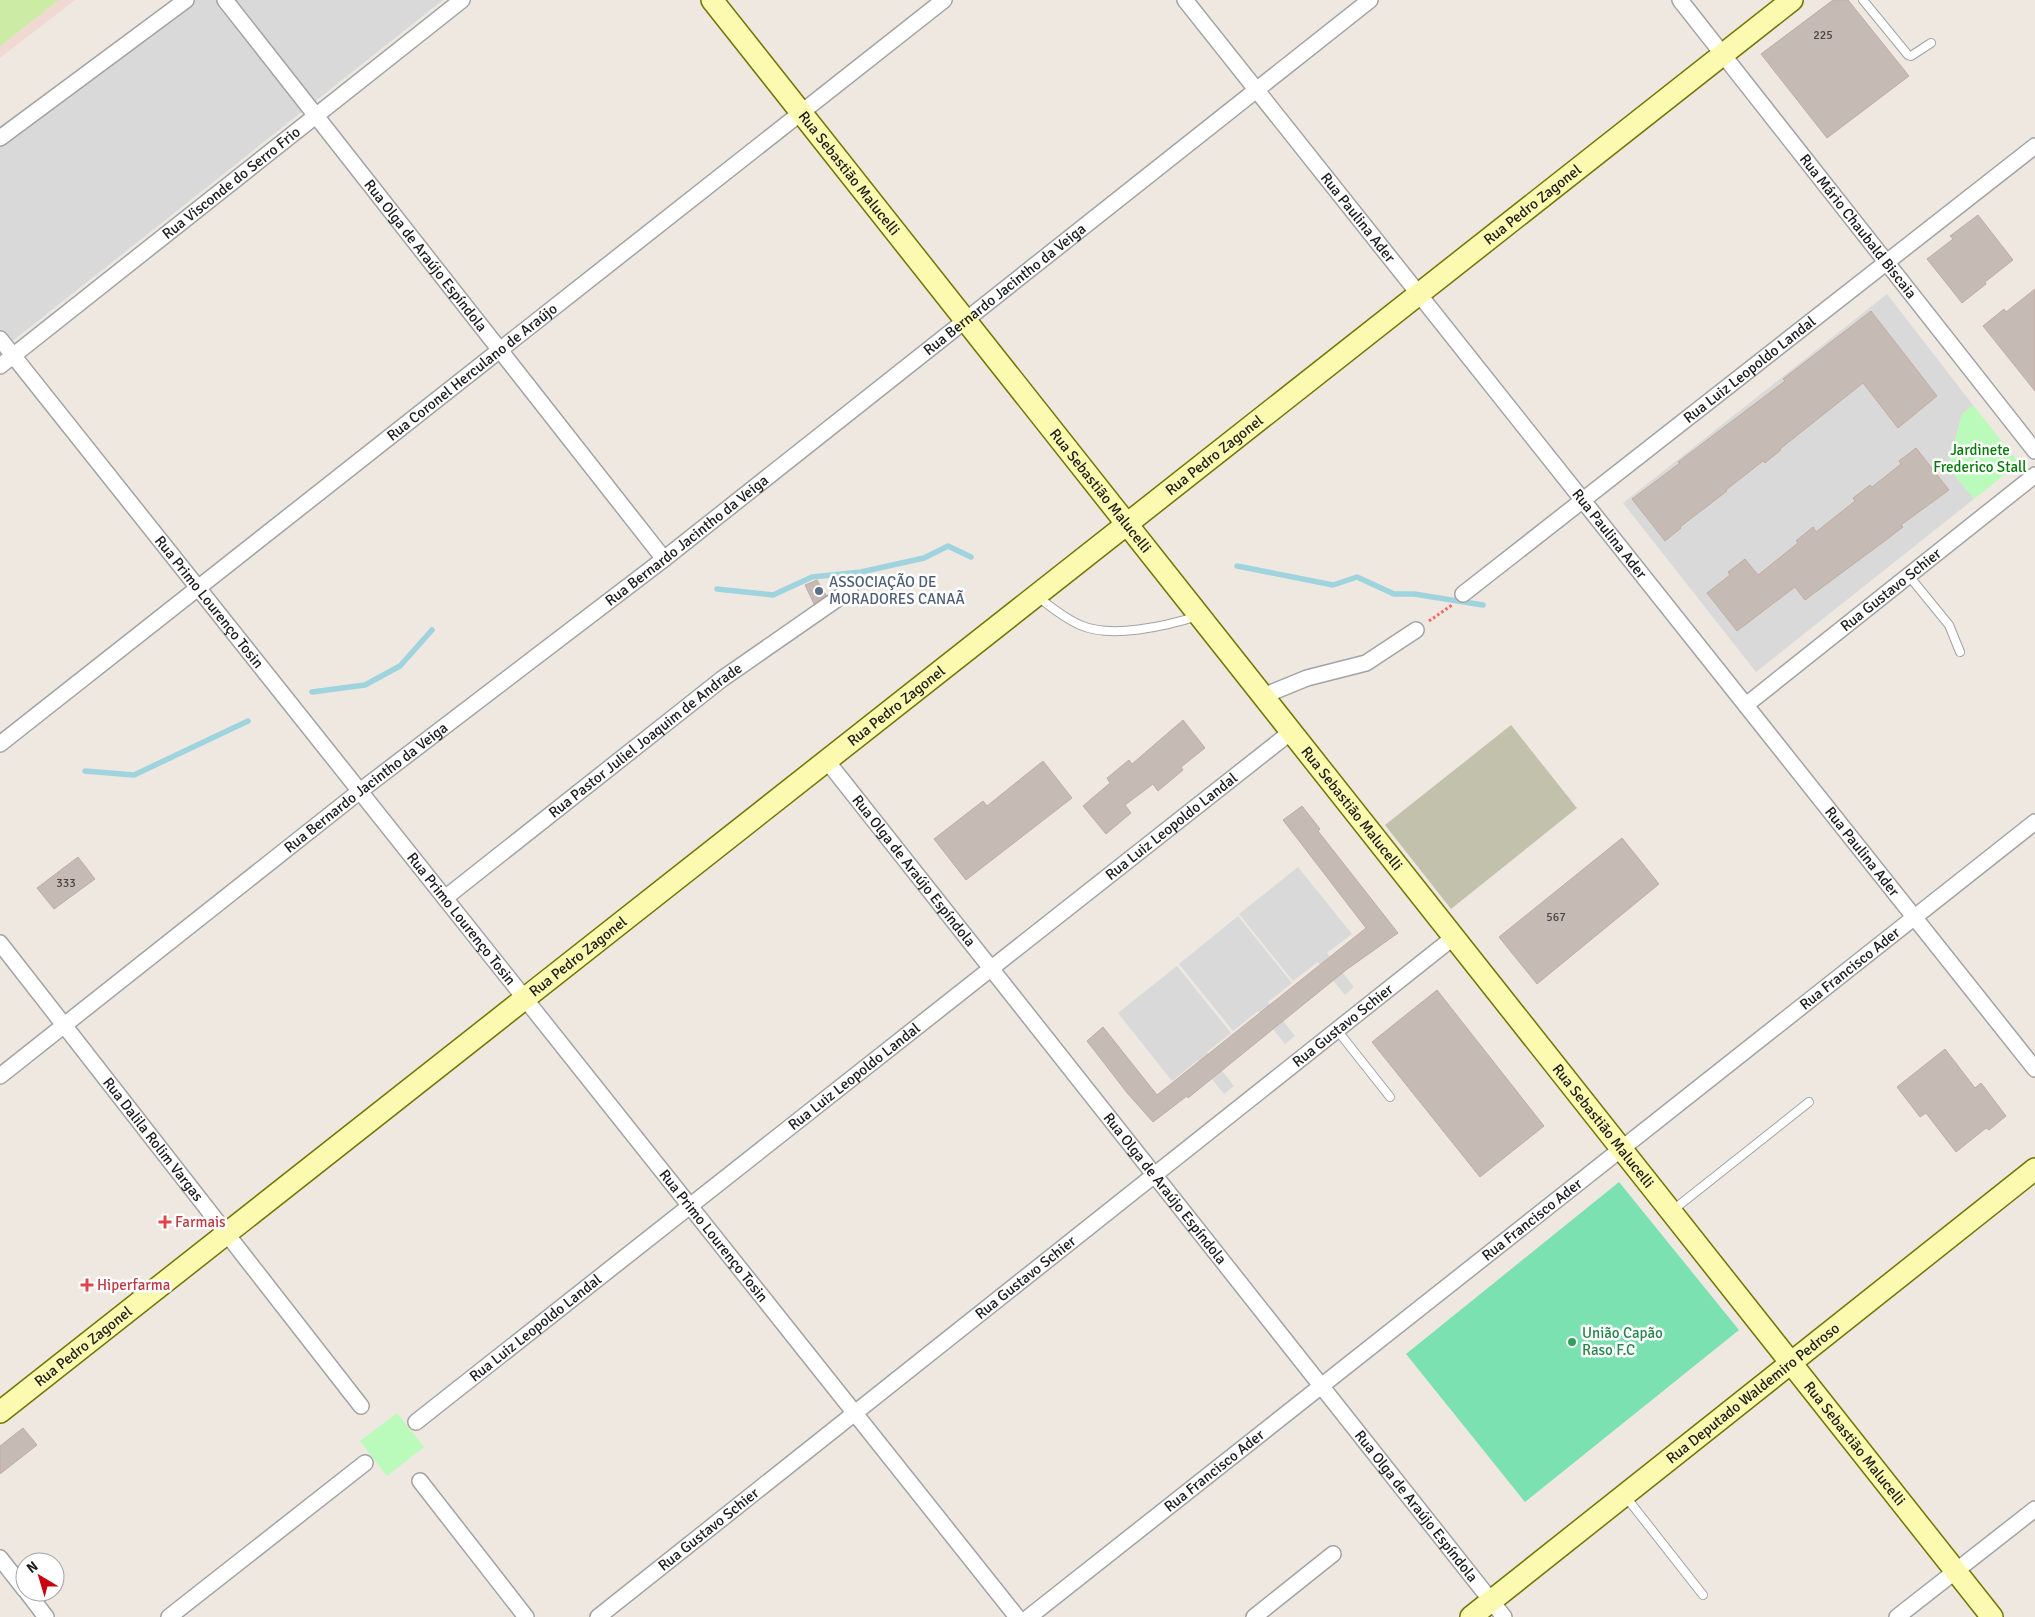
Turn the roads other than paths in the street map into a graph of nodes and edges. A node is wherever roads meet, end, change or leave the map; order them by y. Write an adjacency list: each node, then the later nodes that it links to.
1 (186, 0): 16 (street)
2 (225, 0): 15 (street, Rua Olga de Araújo Espíndola)
3 (462, 0): 15 (street, Rua Visconde do Serro Frio)
4 (712, 0): 14 (street, Rua Sebastião Malucelli)
5 (944, 0): 14 (street, Rua Coronel Herculano de Araújo)
6 (1185, 0): 13 (street, Rua Paulina Ader)
7 (1370, 0): 13 (street, Rua Bernardo Jacintho da Veiga)
8 (1680, 0): 12 (street, Rua Mário Chaubald Biscaia)
9 (1792, 0): 12 (street, Rua Pedro Zagonel)
10 (1863, 0): 11 (lane)
11 (1931, 43)
12 (1723, 54): 18 (street, Rua Mário Chaubald Biscaia); 19 (street, Rua Pedro Zagonel)
13 (1256, 90): 19 (street, Rua Paulina Ader); 20 (street, Rua Bernardo Jacintho da Veiga)
14 (801, 113): 20 (street, Rua Sebastião Malucelli); 22 (street, Rua Coronel Herculano de Araújo)
15 (316, 116): 22 (street, Rua Olga de Araújo Espíndola); 23 (street, Rua Visconde do Serro Frio)
16 (0, 138)
17 (2035, 146): 18 (street, Rua Luiz Leopoldo Landal)
18 (1887, 262): 25 (street, Rua Mário Chaubald Biscaia); 27 (street, Rua Luiz Leopoldo Landal)
19 (1419, 294): 27 (street, Rua Paulina Ader); 28 (street, Rua Pedro Zagonel)
20 (966, 320): 28 (street, Rua Sebastião Malucelli); 29 (street, Rua Bernardo Jacintho da Veiga)
21 (0, 339): 23 (street, Rua Primo Lourenço Tosin)
22 (501, 349): 29 (street, Rua Olga de Araújo Espíndola); 31 (street, Rua Coronel Herculano de Araújo)
23 (13, 355): 24 (street, Rua Visconde do Serro Frio); 31 (street, Rua Primo Lourenço Tosin)
24 (0, 366)
25 (2035, 451)
26 (2035, 475): 30 (street, Rua Gustavo Schier)
27 (1582, 500): 33 (street, Rua Luiz Leopoldo Landal); 39 (street, Rua Paulina Ader)
28 (1127, 524): 34 (street, Rua Pedro Zagonel); 35 (street, Rua Sebastião Malucelli)
29 (664, 559): 43 (street, Rua Bernardo Jacintho da Veiga)
30 (1909, 576): 37 (lane); 39 (street, Rua Gustavo Schier)
31 (198, 588): 41 (street, Rua Coronel Herculano de Araújo); 43 (street, Rua Primo Lourenço Tosin)
32 (850, 590): 45 (street, Rua Pastor Juliel Joaquim de Andrade)
33 (1463, 594)
34 (1036, 596): 35 (lane); 42 (street, Rua Pedro Zagonel)
35 (1200, 616): 38 (street, Rua Sebastião Malucelli)
36 (1416, 630): 38 (street)
37 (1960, 652)
38 (1263, 696): 40 (street, Rua Sebastião Malucelli)
39 (1746, 705): 46 (street, Rua Paulina Ader)
40 (1291, 732): 47 (street, Rua Sebastião Malucelli); 49 (street, Rua Luiz Leopoldo Landal)
41 (0, 744)
42 (827, 761): 49 (street, Rua Olga de Araújo Espíndola); 50 (street, Rua Pedro Zagonel)
43 (360, 791): 45 (street, Rua Primo Lourenço Tosin); 51 (street, Rua Bernardo Jacintho da Veiga)
44 (2035, 822): 46 (street, Rua Francisco Ader)
45 (445, 898): 50 (street, Rua Primo Lourenço Tosin)
46 (1914, 917): 53 (street, Rua Paulina Ader); 57 (street, Rua Francisco Ader)
47 (1454, 937): 52 (street, Rua Gustavo Schier); 57 (street, Rua Sebastião Malucelli)
48 (0, 943): 51 (street, Rua Dalila Rolim Vargas)
49 (991, 968): 59 (street, Rua Olga de Araújo Espíndola); 60 (street, Rua Luiz Leopoldo Landal)
50 (525, 998): 60 (street, Rua Primo Lourenço Tosin); 62 (street, Rua Pedro Zagonel)
51 (64, 1026): 54 (street, Rua Bernardo Jacintho da Veiga); 62 (street, Rua Dalila Rolim Vargas)
52 (1337, 1030): 55 (lane); 59 (street, Rua Gustavo Schier)
53 (2035, 1069)
54 (0, 1076)
55 (1390, 1097)
56 (1809, 1102): 61 (lane)
57 (1622, 1148): 61 (street, Rua Sebastião Malucelli); 64 (street, Rua Francisco Ader)
58 (2035, 1169): 63 (street, Rua Deputado Waldemiro Pedroso)
59 (1154, 1175): 64 (street, Rua Olga de Araújo Espíndola); 67 (street, Rua Gustavo Schier)
60 (690, 1206): 67 (street, Rua Primo Lourenço Tosin); 68 (street, Rua Luiz Leopoldo Landal)
61 (1671, 1211): 63 (street, Rua Sebastião Malucelli)
62 (226, 1234): 65 (street, Rua Dalila Rolim Vargas); 66 (street, Rua Pedro Zagonel)
63 (1791, 1363): 71 (street, Rua Deputado Waldemiro Pedroso); 75 (street, Rua Sebastião Malucelli)
64 (1321, 1386): 79 (street, Rua Olga de Araújo Espíndola); 85 (street, Rua Francisco Ader)
65 (361, 1406)
66 (0, 1412)
67 (855, 1413): 83 (street, Rua Gustavo Schier); 84 (street, Rua Primo Lourenço Tosin)
68 (416, 1422)
69 (365, 1463): 81 (street)
70 (420, 1481): 82 (street)
71 (1624, 1495): 77 (lane); 79 (street, Rua Deputado Waldemiro Pedroso)
72 (2035, 1509): 75 (street)
73 (1334, 1554): 86 (street)
74 (0, 1558): 76 (street)
75 (1956, 1571): 88 (street); 89 (street, Rua Sebastião Malucelli)
76 (15, 1577)
77 (1704, 1595)
78 (34, 1602): 80 (street)
79 (1498, 1609): 87 (street, Rua Deputado Waldemiro Pedroso)
80 (46, 1617)
81 (169, 1617)
82 (526, 1617)
83 (598, 1617)
84 (1016, 1617)
85 (1028, 1617)
86 (1254, 1617)
87 (1471, 1617)
88 (1897, 1617)
89 (1992, 1617)

